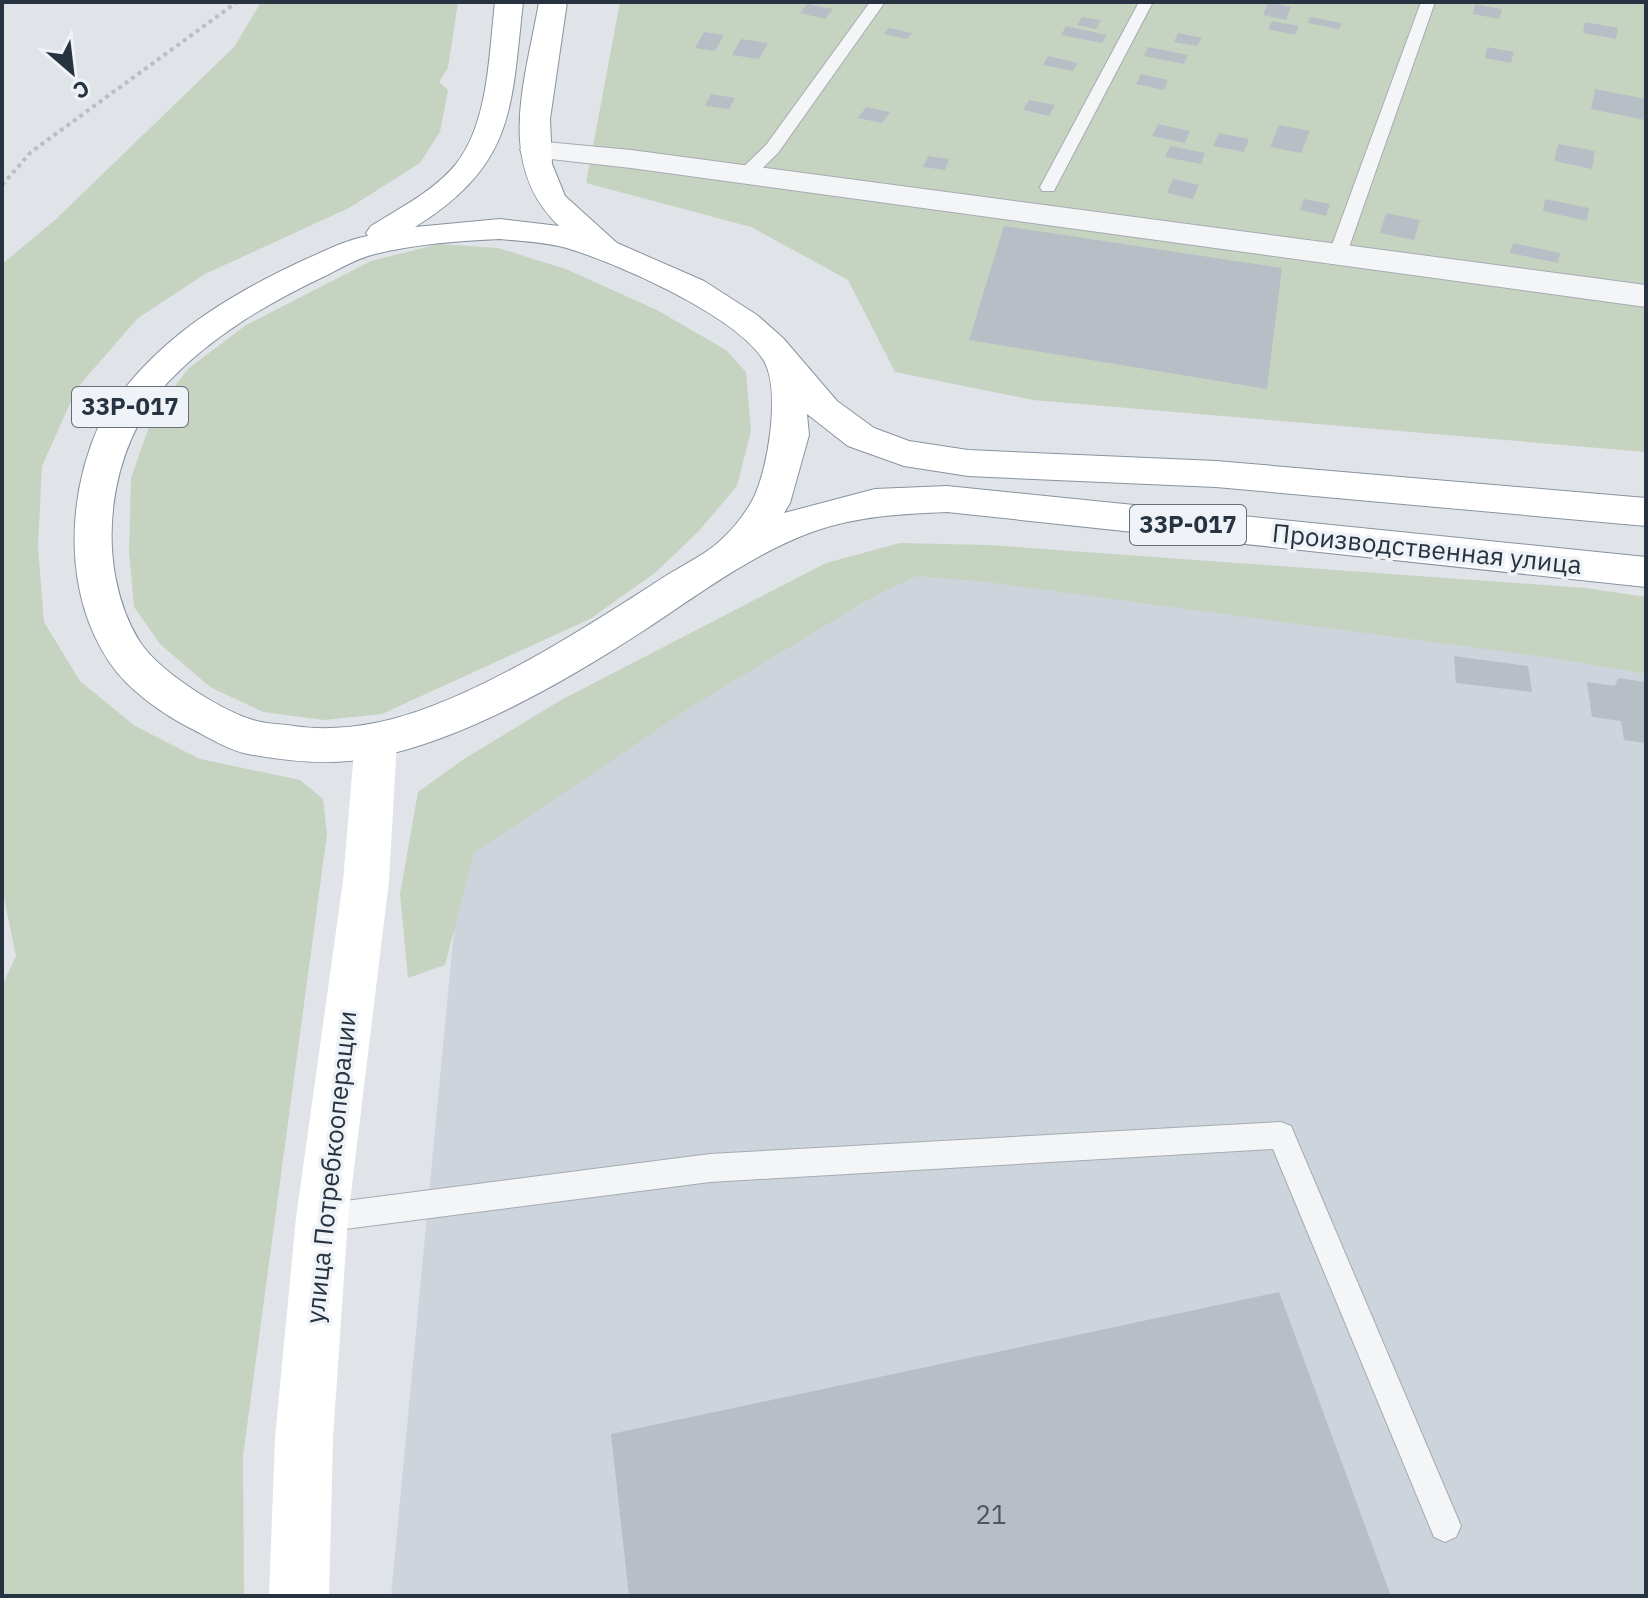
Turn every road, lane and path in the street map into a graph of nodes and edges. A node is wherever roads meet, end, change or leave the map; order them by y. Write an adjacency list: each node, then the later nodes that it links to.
1 (237, 2): 9 (path)
2 (509, 2): 11 (main road, 33Р-017)
3 (553, 2): 7 (main road, 33Р-017)
4 (878, 2): 8 (lane)
5 (1146, 2): 10 (lane)
6 (1428, 2): 13 (lane)
7 (535, 150): 8 (street); 12 (main road, 33Р-017)
8 (744, 176): 13 (street)
9 (2, 185)
10 (1048, 187)
11 (360, 247): 12 (main road, 33Р-017); 19 (main road, 33Р-017)
12 (611, 251): 15 (main road, 33Р-017)
13 (1337, 256): 14 (street)
14 (1646, 296)
15 (785, 365): 16 (main road, Производственная улица / 33Р-017); 17 (main road, 33Р-017)
16 (1646, 512)
17 (737, 549): 18 (main road, Производственная улица / 33Р-017); 19 (main road, 33Р-017)
18 (1646, 572)
19 (376, 740): 20 (main road, улица Потребкооперации)
20 (322, 1218): 21 (lane); 22 (main road, улица Потребкооперации)
21 (1445, 1526)
22 (299, 1596)

